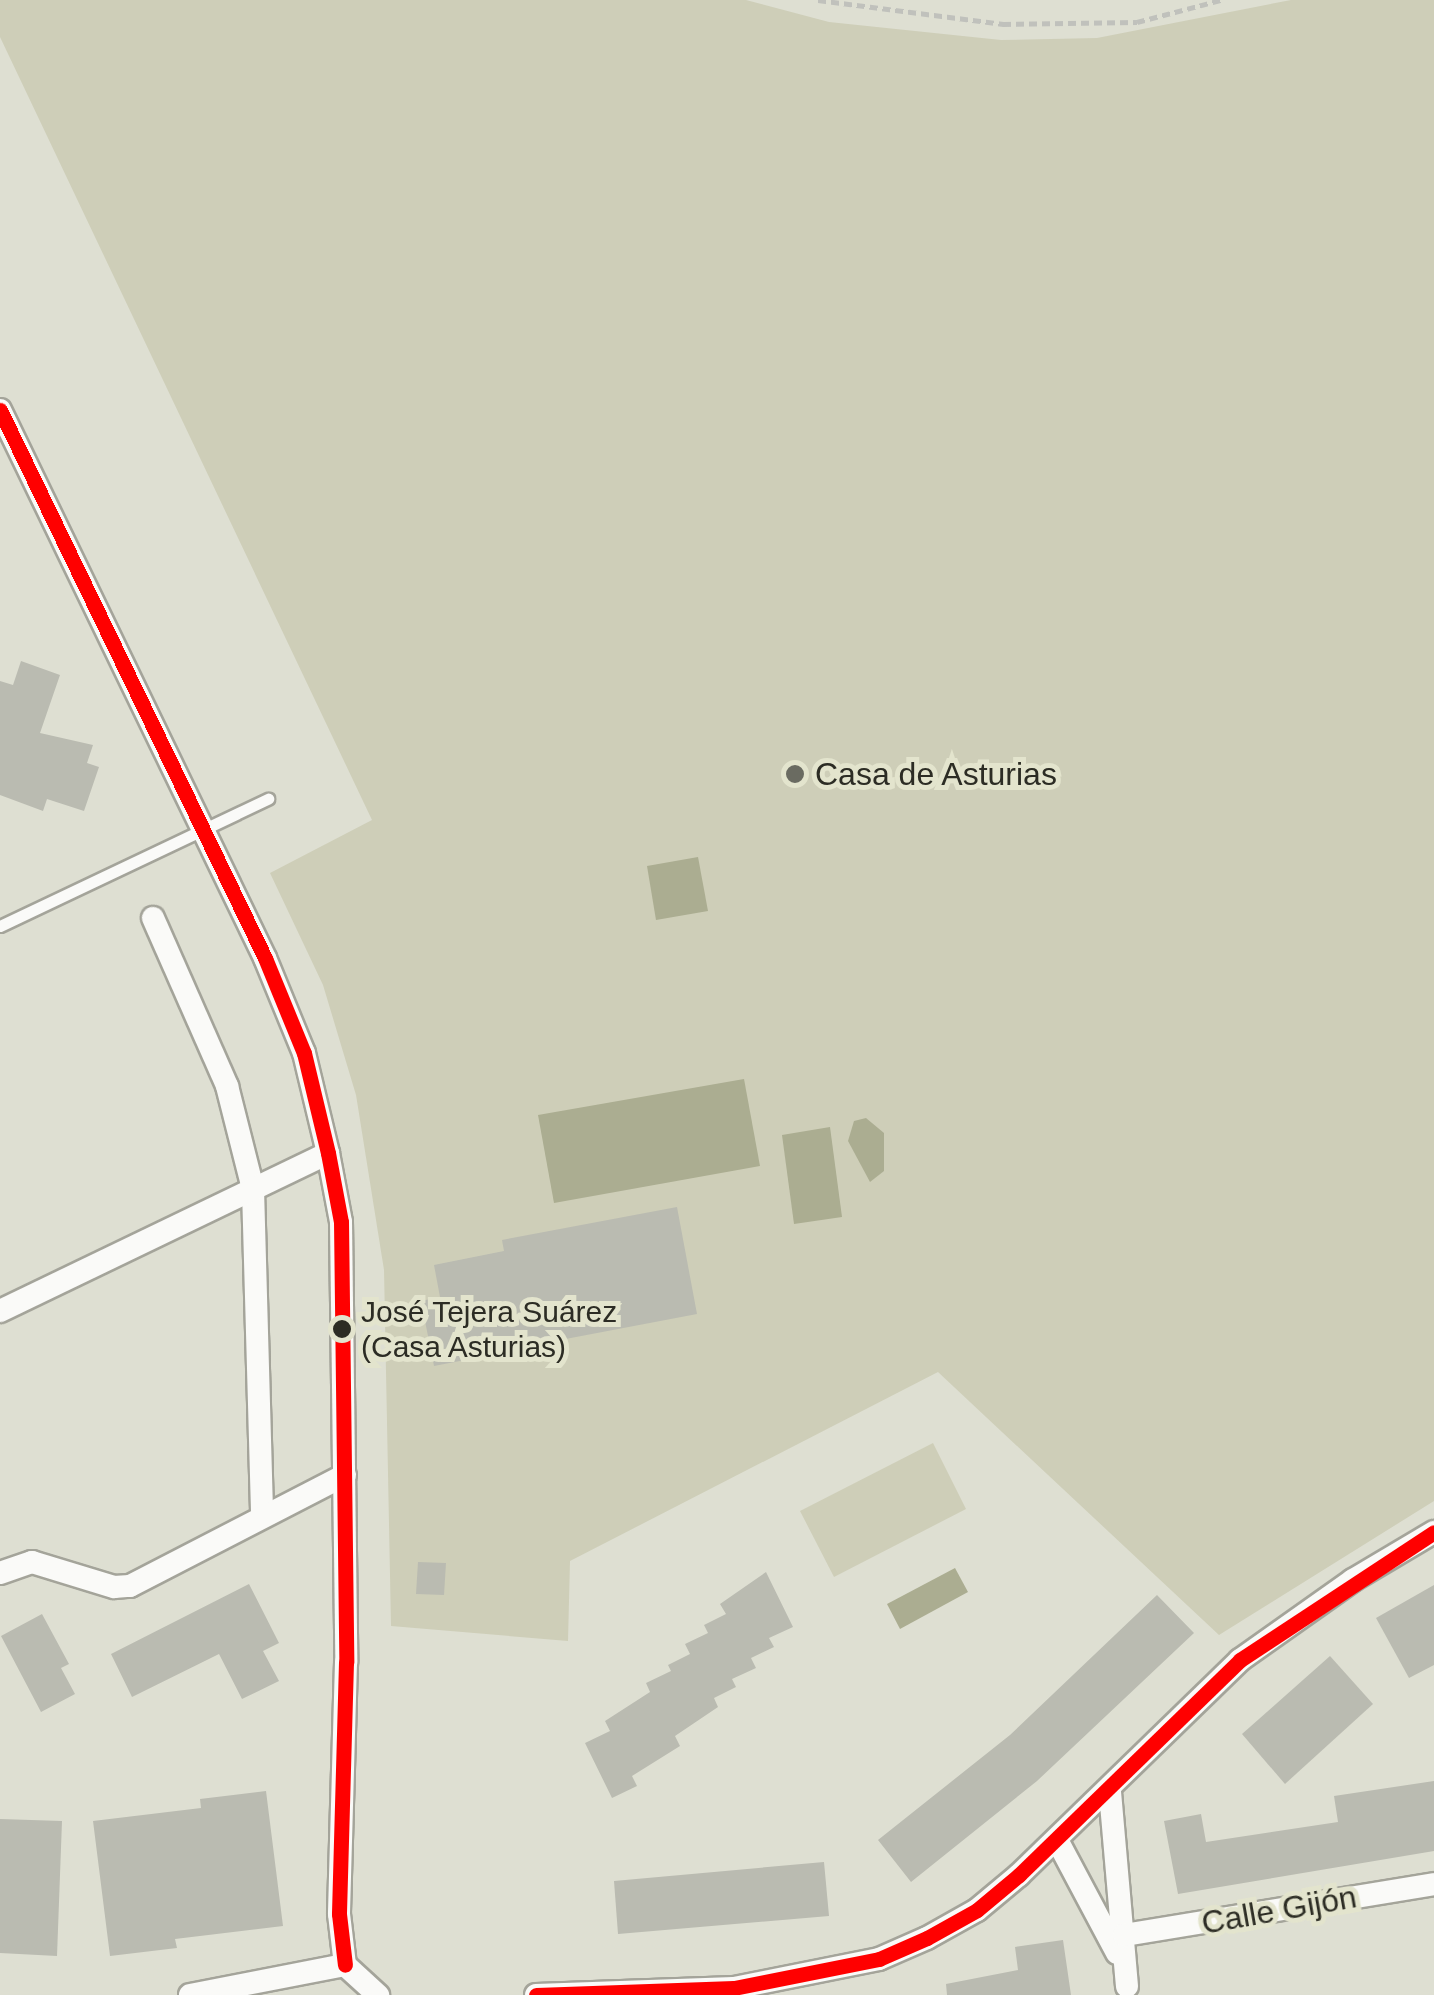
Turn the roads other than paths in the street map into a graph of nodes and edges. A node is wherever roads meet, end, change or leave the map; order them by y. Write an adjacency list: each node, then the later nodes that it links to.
1 (0, 410): 3 (street)
2 (268, 798): 3 (lane)
3 (202, 828): 5 (lane); 6 (street)
4 (153, 918): 7 (street)
5 (0, 926)
6 (328, 1153): 7 (street); 9 (street)
7 (253, 1189): 8 (street); 10 (street)
8 (0, 1310)
9 (345, 1475): 10 (street); 17 (street)
10 (262, 1518): 12 (street)
11 (1434, 1532): 13 (street)
12 (0, 1573)
13 (1110, 1792): 14 (street); 16 (street)
14 (1057, 1840): 18 (street); 21 (street)
15 (1434, 1884): 16 (street, Calle Gijón)
16 (1124, 1935): 18 (street)
17 (345, 1965): 19 (street); 20 (street)
18 (1128, 1991)
19 (190, 1995)
20 (378, 1995)
21 (536, 1995)

